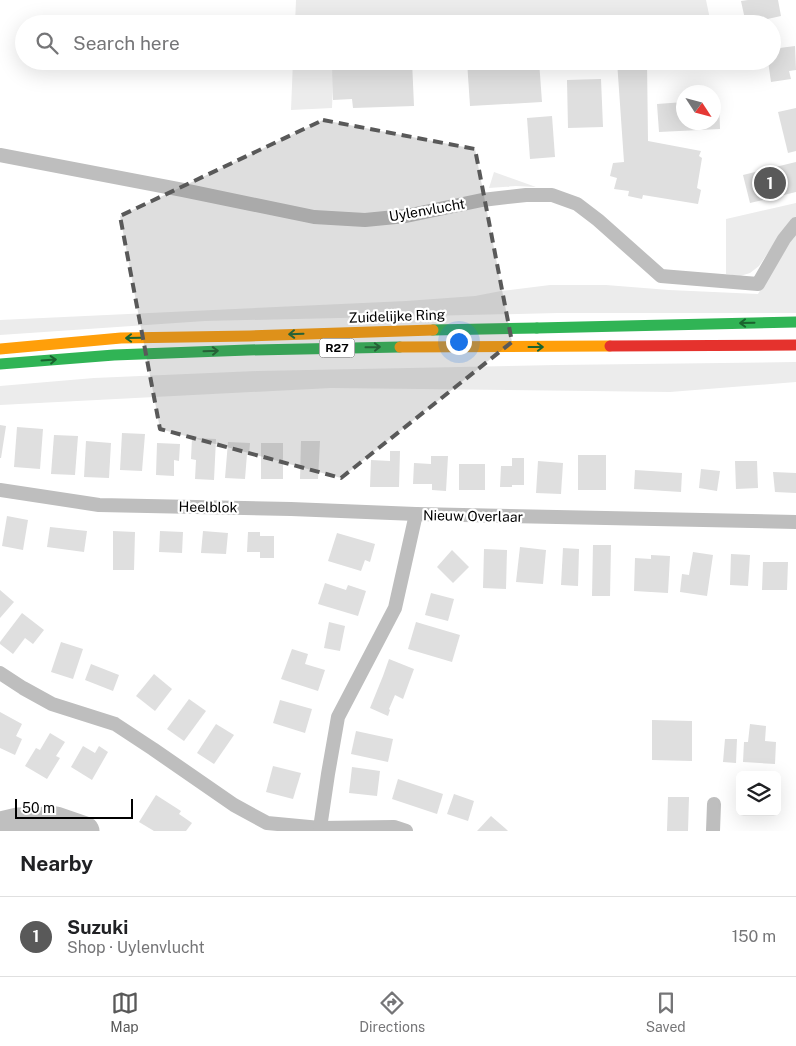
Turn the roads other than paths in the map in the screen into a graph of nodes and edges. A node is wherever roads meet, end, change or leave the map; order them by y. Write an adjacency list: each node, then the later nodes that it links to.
1 (0, 155): 2 (street, Uylenvlucht)
2 (796, 224)
3 (796, 322): 5 (main road, Zuidelijke Ring / R27, one-way to 5)
4 (796, 345): 6 (main road, R27, one-way to 4)
5 (0, 349)
6 (0, 364)
7 (0, 490): 8 (street, Heelblok)
8 (416, 514): 9 (street, Nieuw Overlaar); 12 (street, Nieuw Overlaar)
9 (796, 522)
10 (0, 673): 12 (street)
11 (714, 804): 14 (street)
12 (320, 828): 13 (street)
13 (406, 831)
14 (713, 831)

